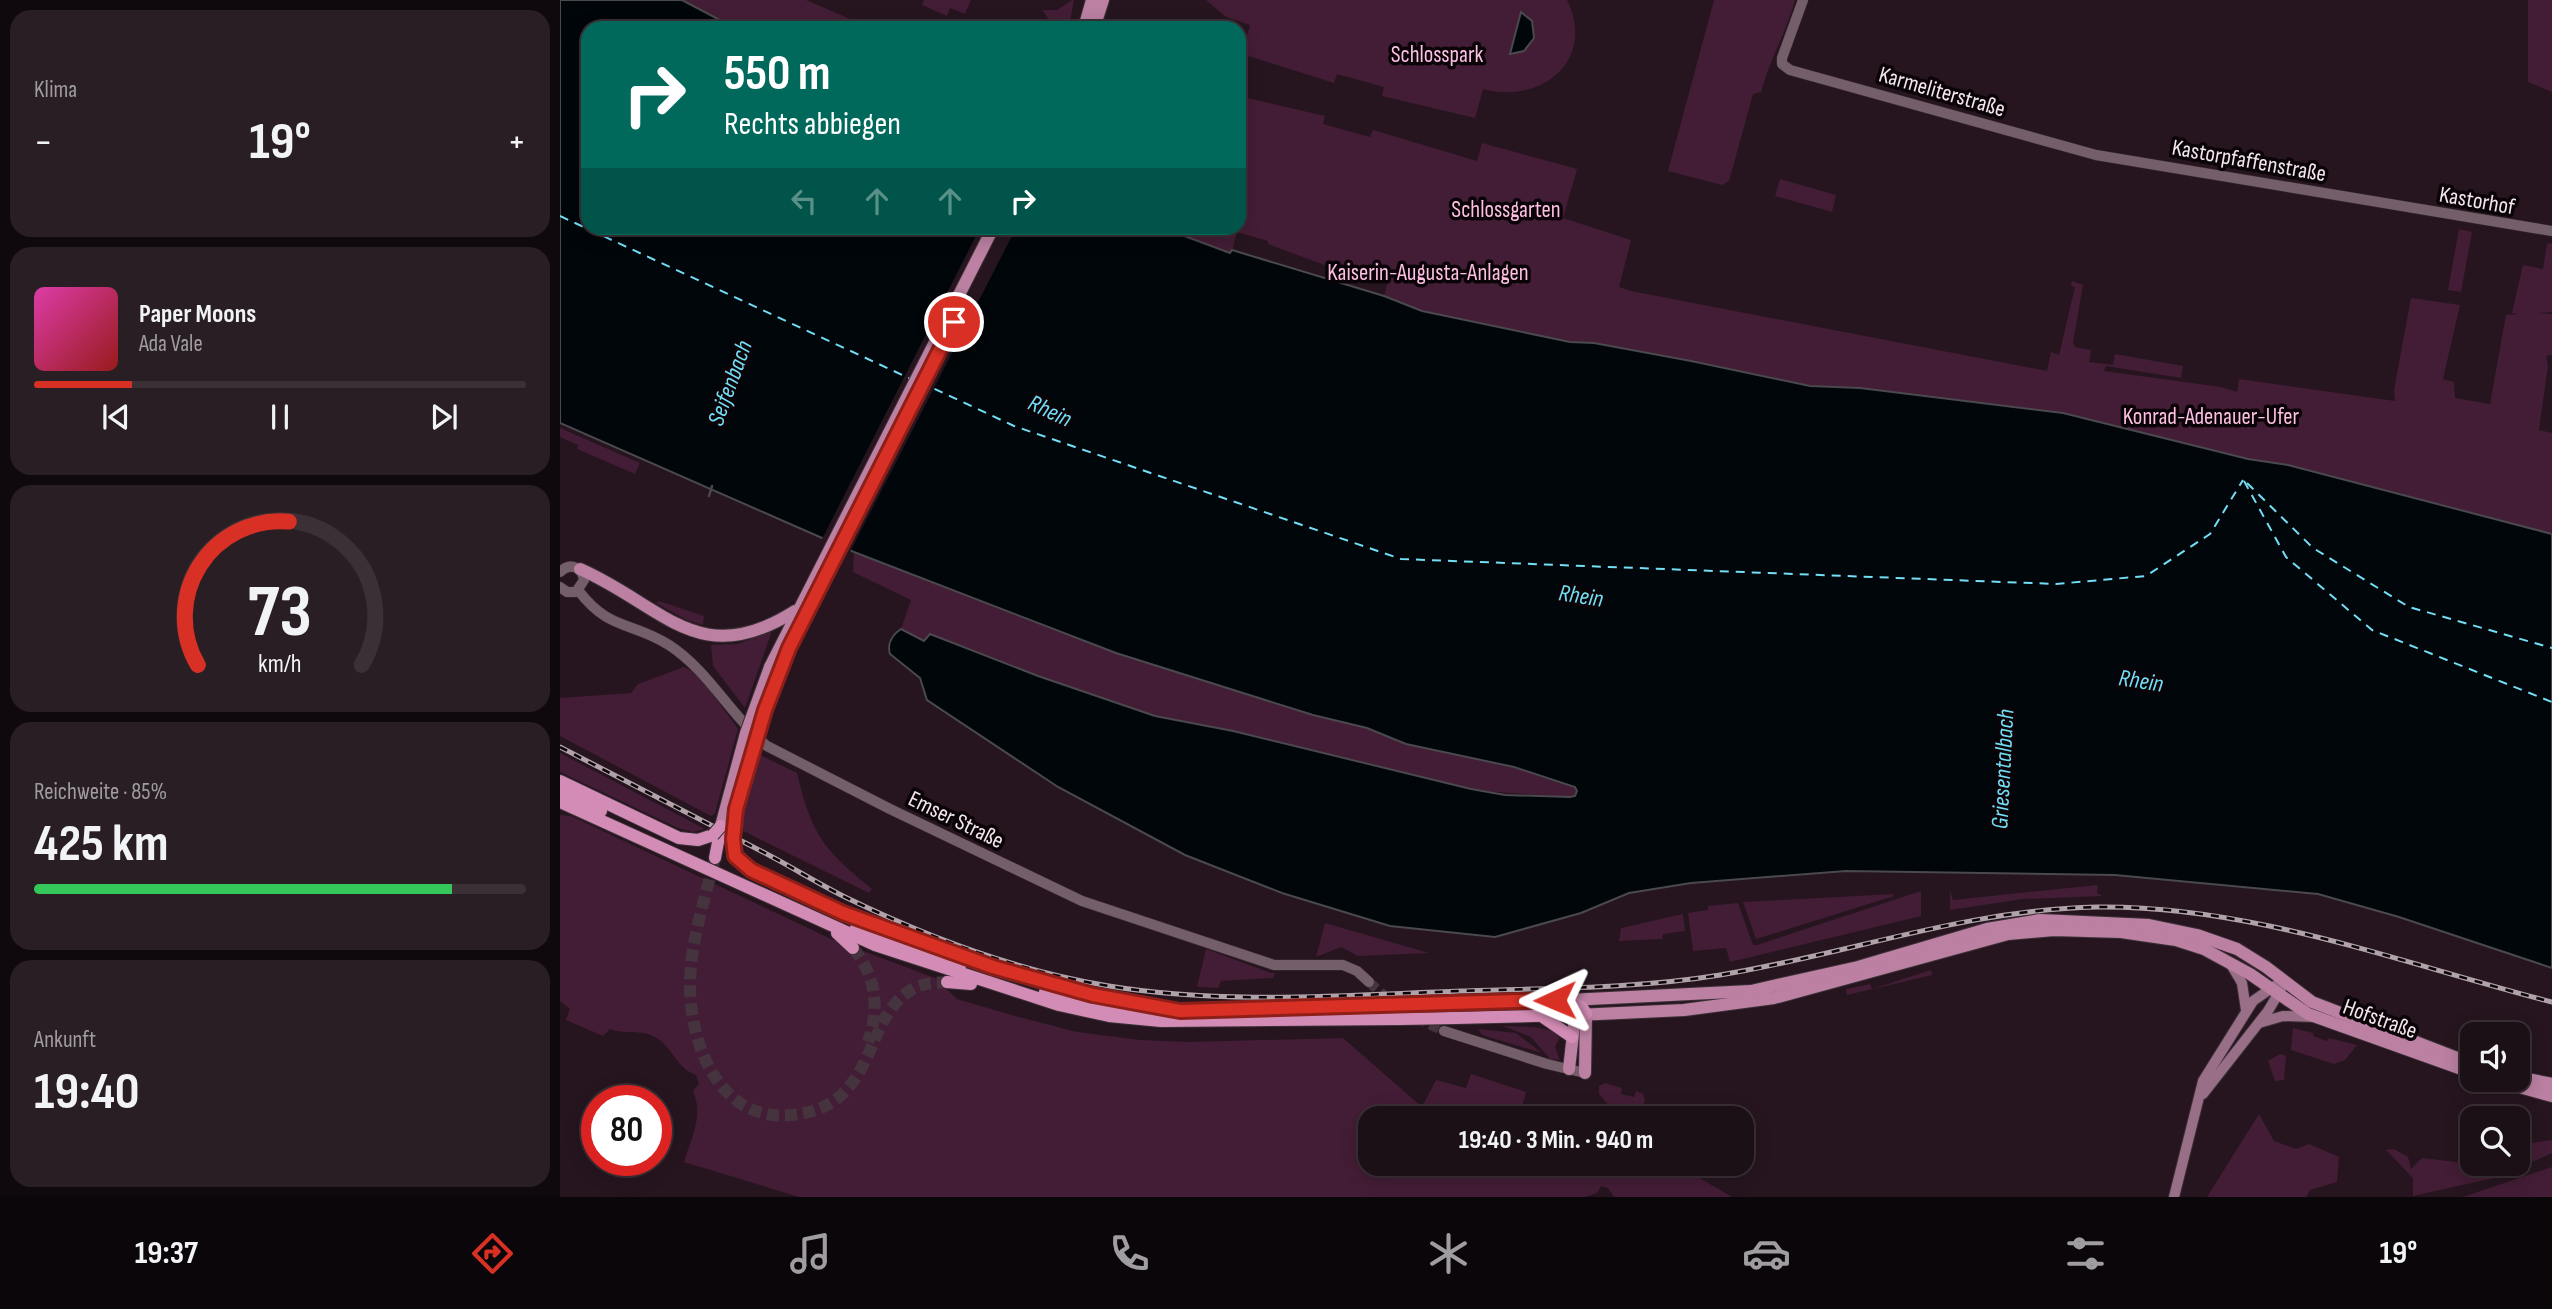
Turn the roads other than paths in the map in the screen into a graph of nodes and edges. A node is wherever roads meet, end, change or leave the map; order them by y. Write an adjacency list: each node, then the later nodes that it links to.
1 (1092, 0): 4 (main road)
2 (1102, 0): 5 (main road)
3 (1803, 0): 6 (street, Karmeliterstraße)
4 (1086, 21)
5 (1096, 21)
6 (2096, 155): 7 (street, Kastorpfaffenstraße)
7 (2396, 207): 8 (street, Kastorhof)
8 (2552, 232)
9 (990, 235): 13 (main road)
10 (998, 235): 13 (main road)
11 (580, 569): 12 (street); 15 (street); 16 (main road)
12 (560, 570)
13 (817, 581): 16 (main road); 20 (main road, bridge)
14 (560, 587): 15 (street)
15 (578, 590): 28 (street, Emser Straße)
16 (798, 609): 21 (main road, bridge)
17 (560, 781): 21 (highway)
18 (560, 792): 34 (highway)
19 (560, 802): 23 (highway)
20 (736, 809): 21 (highway, bridge)
21 (722, 837): 22 (highway); 34 (highway)
22 (718, 860)
23 (825, 924): 25 (highway); 30 (highway)
24 (2214, 947): 26 (main road, Hofstraße); 29 (main road, Hofstraße); 32 (main road); 32 (main road)
25 (853, 948)
26 (2228, 960): 31 (main road, Hofstraße); 33 (main road)
27 (947, 982): 30 (highway)
28 (1369, 982)
29 (2284, 982): 31 (main road); 40 (main road, Hofstraße)
30 (1006, 989): 35 (highway, bridge)
31 (2273, 992): 33 (main road); 36 (main road, Hofstraße); 37 (main road)
32 (1579, 1007): 34 (highway, bridge); 35 (highway); 39 (main road); 43 (main road)
33 (2246, 1010): 48 (main road)
34 (1180, 1011)
35 (1540, 1016): 39 (highway)
36 (2315, 1017): 37 (main road); 41 (main road, Hofstraße)
37 (2259, 1023): 48 (main road)
38 (1444, 1031): 42 (street)
39 (1572, 1037): 42 (main road)
40 (2460, 1059)
41 (2460, 1068)
42 (1569, 1069): 43 (street)
43 (1585, 1073)
44 (2530, 1079): 45 (main road)
45 (2552, 1084)
46 (2530, 1090): 47 (main road)
47 (2552, 1096)
48 (2197, 1102): 49 (main road)
49 (2174, 1197)

